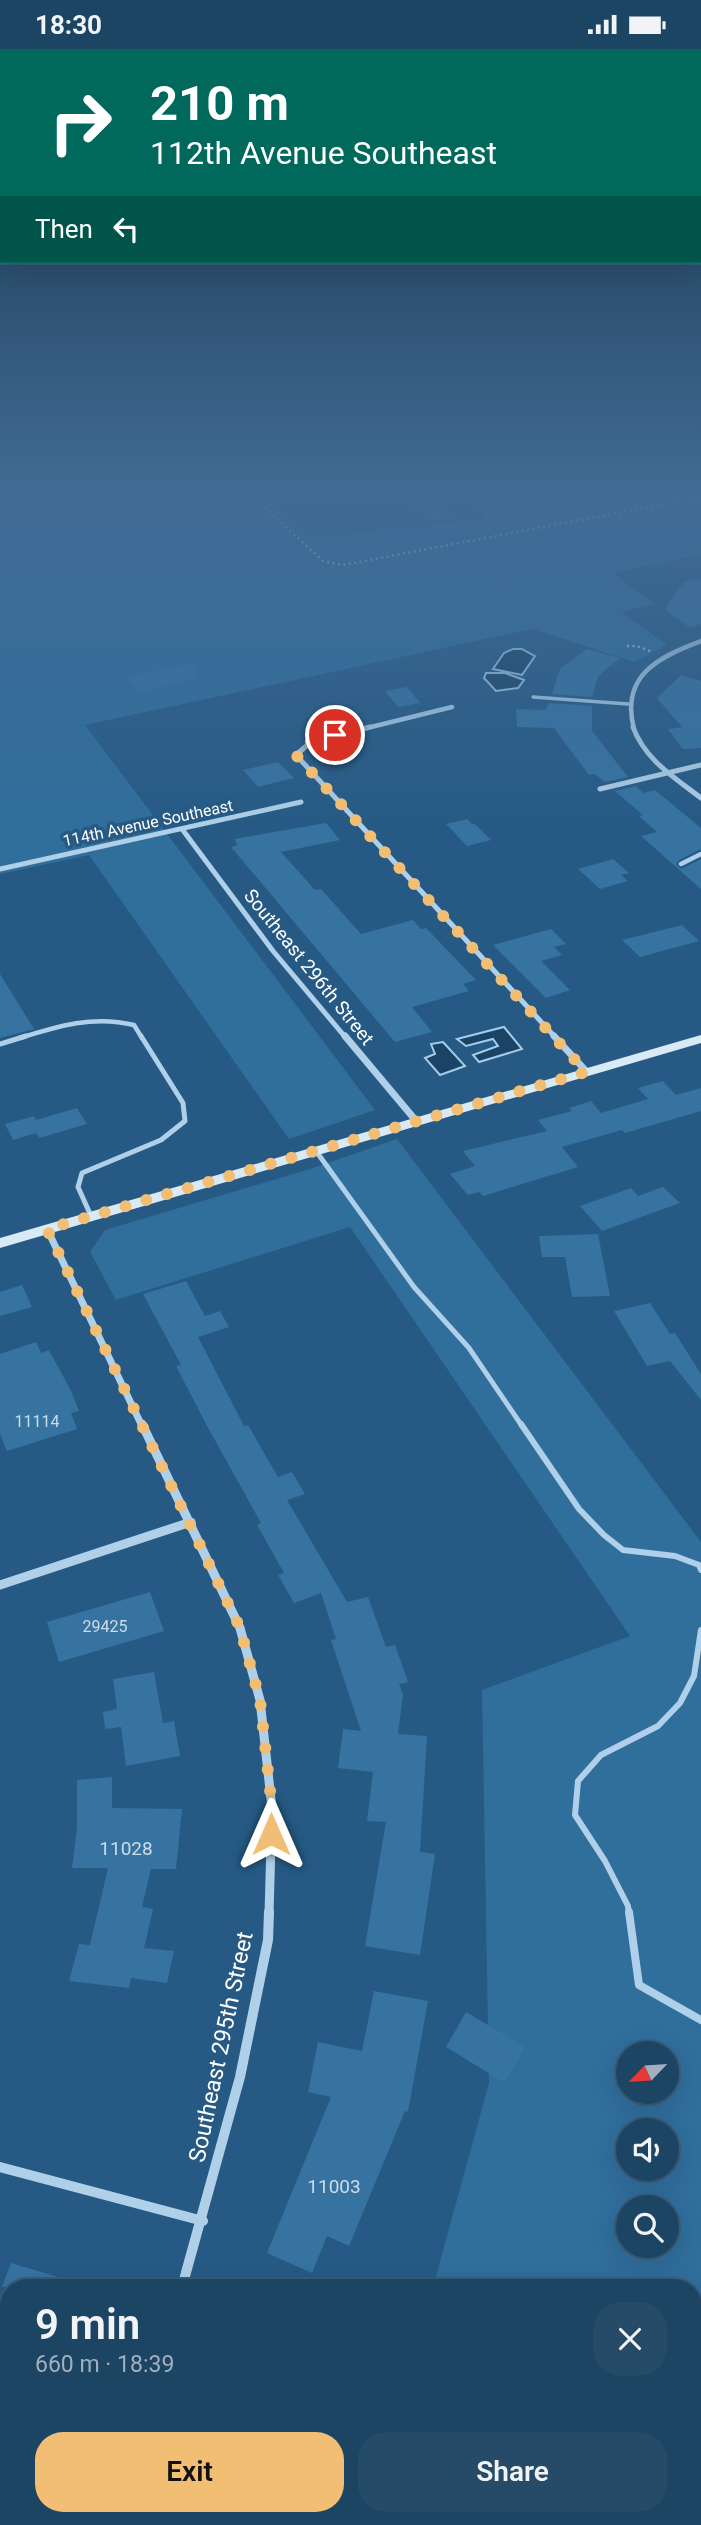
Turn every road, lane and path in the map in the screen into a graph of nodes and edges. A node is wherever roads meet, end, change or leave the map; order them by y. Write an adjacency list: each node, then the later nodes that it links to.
1 (701, 641): 5 (street)
2 (644, 643): 4 (path)
3 (627, 646): 4 (path)
4 (637, 646): 5 (path)
5 (663, 657): 7 (street)
6 (533, 697): 7 (lane)
7 (628, 704): 10 (street)
8 (452, 707): 20 (street)
9 (701, 765): 10 (street)
10 (666, 772): 11 (street); 12 (street)
11 (600, 789)
12 (701, 798)
13 (300, 802): 14 (street, 114th Avenue Southeast)
14 (182, 829): 17 (street, 114th Avenue Southeast); 21 (street, Southeast 296th Street)
15 (701, 854): 16 (lane)
16 (681, 865)
17 (0, 869)
18 (701, 1039): 20 (street)
19 (0, 1045): 23 (lane)
20 (586, 1072): 21 (street)
21 (417, 1122): 22 (street)
22 (316, 1151): 23 (street); 27 (lane)
23 (91, 1216): 24 (street)
24 (47, 1229): 25 (street); 26 (street, Southeast 295th Street)
25 (0, 1243)
26 (191, 1522): 28 (street); 32 (street, Southeast 295th Street)
27 (701, 1570)
28 (0, 1585)
29 (701, 1630): 30 (lane)
30 (701, 2020)
31 (0, 2167): 32 (street)
32 (203, 2221): 33 (street, Southeast 295th Street)
33 (185, 2279)

